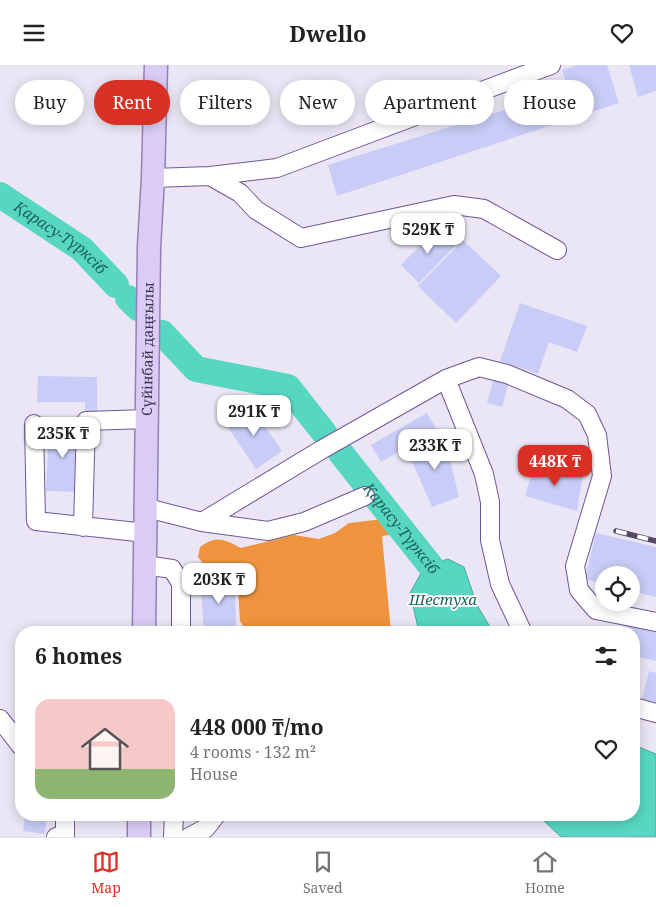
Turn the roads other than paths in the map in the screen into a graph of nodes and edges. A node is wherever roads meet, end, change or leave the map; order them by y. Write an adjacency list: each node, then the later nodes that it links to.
1 (156, 65): 4 (main road, Сүйінбай даңғылы)
2 (541, 67): 3 (street)
3 (210, 176): 4 (street); 5 (street)
4 (153, 178): 7 (main road, Сүйінбай даңғылы)
5 (557, 250)
6 (446, 379): 11 (street); 15 (street); 18 (street)
7 (147, 419): 10 (main road, Сүйінбай даңғылы); 12 (street)
8 (34, 424): 12 (street)
9 (365, 496): 11 (street)
10 (147, 508): 11 (street); 13 (main road, Сүйінбай даңғылы)
11 (202, 522)
12 (83, 527): 13 (street)
13 (146, 533): 14 (main road, Сүйінбай даңғылы)
14 (145, 565): 16 (main road, Сүйінбай даңғылы); 17 (street)
15 (656, 622)
16 (144, 626)
17 (181, 626)
18 (520, 626)
19 (640, 709): 20 (street)
20 (656, 713)
21 (0, 719): 22 (street)
22 (15, 738)
23 (65, 821): 27 (street)
24 (140, 821): 28 (main road)
25 (174, 821): 29 (street)
26 (211, 821): 30 (street)
27 (56, 837)
28 (139, 837)
29 (173, 837)
30 (189, 837)

